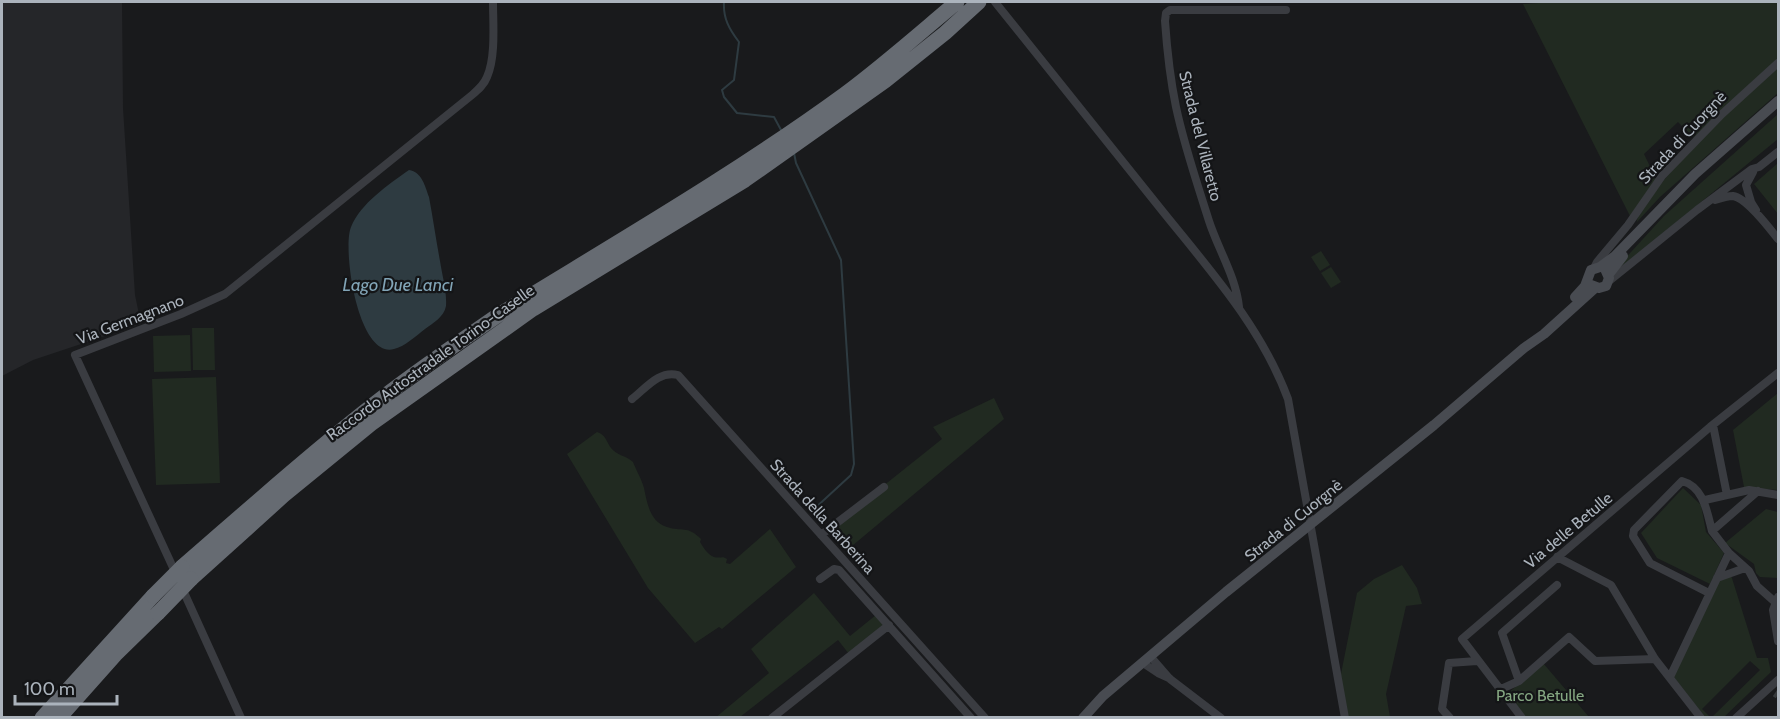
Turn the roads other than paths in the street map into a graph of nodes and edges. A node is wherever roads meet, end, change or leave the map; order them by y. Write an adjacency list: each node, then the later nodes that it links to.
1 (493, 2): 53 (street, Via Germagnano)
2 (957, 2): 16 (highway, Raccordo Autostradale Torino-Caselle)
3 (995, 2): 15 (street, Strada del Villaretto)
4 (976, 5): 16 (highway, Raccordo Autostradale Torino-Caselle)
5 (1286, 10): 15 (street, Strada del Villaretto)
6 (1779, 63): 13 (street, Strada di Cuorgnè)
7 (1779, 101): 13 (main road, Strada di Cuorgnè)
8 (1779, 152): 9 (street)
9 (1759, 167): 10 (street); 11 (street)
10 (1697, 210): 11 (street); 13 (street)
11 (1761, 219): 12 (street)
12 (1779, 239)
13 (1603, 273): 14 (main road, Strada di Cuorgnè); 14 (main road)
14 (1592, 284): 25 (main road, Strada di Cuorgnè)
15 (1239, 308): 25 (street, Strada del Villaretto)
16 (500, 322): 31 (highway, Raccordo Autostradale Torino-Caselle)
17 (1779, 373): 19 (street, Via delle Betulle)
18 (632, 399): 27 (street, Strada della Barberina)
19 (1713, 424): 22 (street); 29 (street, Via delle Betulle)
20 (884, 487): 27 (street)
21 (1758, 491): 22 (street); 23 (street); 26 (street)
22 (1727, 495): 24 (street)
23 (1779, 495)
24 (1705, 500): 26 (street); 35 (street)
25 (1311, 524): 41 (main road, Strada di Cuorgnè); 59 (street, Strada del Villaretto)
26 (1712, 531): 28 (street)
27 (821, 535): 56 (street, Strada della Barberina)
28 (1729, 553): 30 (street); 32 (street)
29 (1557, 557): 40 (street); 42 (street, Via delle Betulle)
30 (1745, 568): 32 (street); 36 (street)
31 (187, 573): 51 (highway, Raccordo Autostradale Torino-Caselle, bridge); 51 (highway, Raccordo Autostradale Torino-Caselle, bridge)
32 (1717, 578): 35 (street)
33 (820, 579): 37 (street, Strada della Barberina)
34 (1557, 585): 48 (street)
35 (1709, 593): 43 (street)
36 (1777, 599): 38 (street)
37 (889, 625): 54 (street); 55 (street, Strada della Barberina)
38 (1778, 633): 39 (street)
39 (1779, 641)
40 (1655, 659): 44 (street); 48 (street)
41 (1147, 660): 57 (main road, Strada di Cuorgnè); 58 (street)
42 (1477, 661): 49 (street, Via delle Betulle); 60 (street)
43 (1676, 665): 44 (street); 46 (street)
44 (1662, 666): 46 (street)
45 (1779, 672): 50 (street)
46 (1670, 677): 62 (street)
47 (1779, 680): 50 (street)
48 (1519, 681): 49 (street)
49 (1499, 690): 61 (street, Via delle Betulle)
50 (1773, 690): 63 (street)
51 (62, 708): 52 (highway, Raccordo Autostradale Torino-Caselle)
52 (42, 717)
53 (241, 717)
54 (772, 717)
55 (970, 717)
56 (985, 717)
57 (1083, 717)
58 (1221, 717)
59 (1345, 717)
60 (1450, 717)
61 (1522, 717)
62 (1701, 717)
63 (1736, 717)

